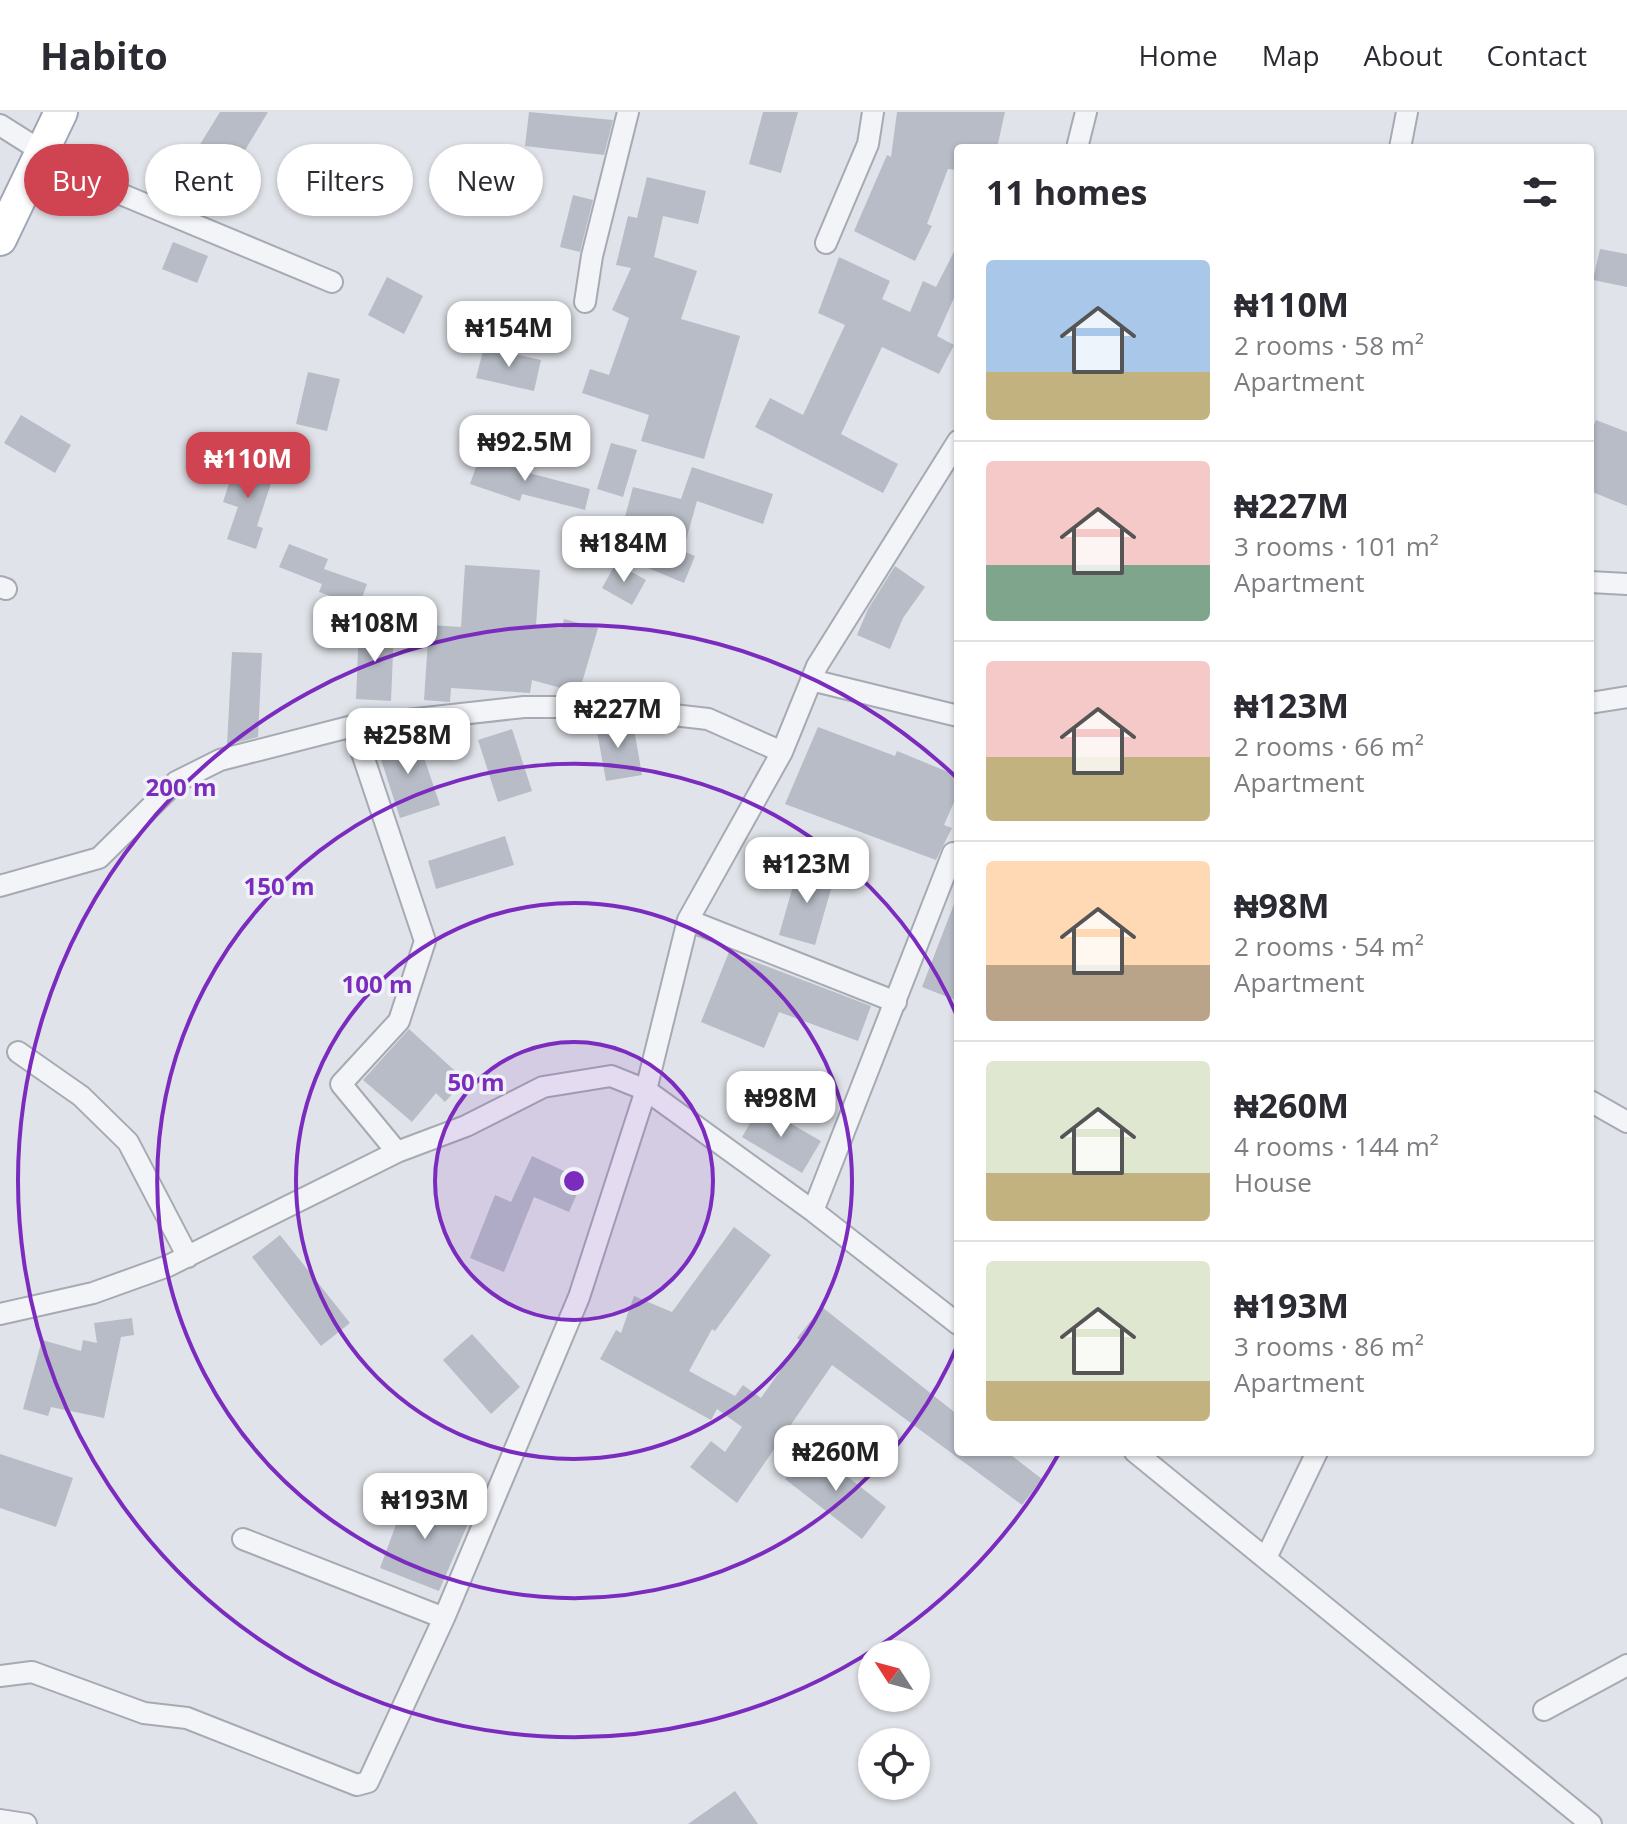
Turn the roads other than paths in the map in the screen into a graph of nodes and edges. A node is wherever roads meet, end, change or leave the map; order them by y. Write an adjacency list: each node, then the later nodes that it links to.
1 (61, 112): 8 (main road)
2 (628, 112): 16 (street)
3 (873, 112): 14 (street)
4 (1086, 112): 9 (street)
5 (1407, 112): 10 (street)
6 (0, 125): 7 (street)
7 (33, 144)
8 (47, 144)
9 (1078, 144)
10 (1401, 144)
11 (24, 190): 13 (main road)
12 (129, 197): 15 (street)
13 (0, 239)
14 (826, 243)
15 (332, 282)
16 (585, 302)
17 (954, 448): 20 (street)
18 (1594, 582): 19 (street)
19 (1627, 584)
20 (811, 680): 23 (street); 25 (street)
21 (1627, 697): 22 (street)
22 (1594, 702)
23 (954, 715)
24 (353, 726): 25 (street); 27 (street); 34 (street)
25 (782, 752): 28 (street)
26 (953, 853): 29 (street)
27 (0, 886)
28 (688, 920): 29 (street); 31 (street)
29 (896, 1002): 35 (street)
30 (18, 1052): 36 (street)
31 (646, 1090): 34 (street); 35 (street); 43 (street)
32 (1594, 1103): 33 (street)
33 (1627, 1122)
34 (397, 1152): 36 (street)
35 (813, 1211): 38 (street)
36 (188, 1257): 37 (street)
37 (0, 1314)
38 (954, 1321)
39 (1140, 1456): 42 (street)
40 (1315, 1456): 42 (street)
41 (243, 1539): 43 (street)
42 (1266, 1558): 49 (street)
43 (444, 1618): 45 (street)
44 (1627, 1665): 46 (street)
45 (0, 1676)
46 (1544, 1710)
47 (0, 1820): 48 (street)
48 (26, 1824)
49 (1591, 1824)

